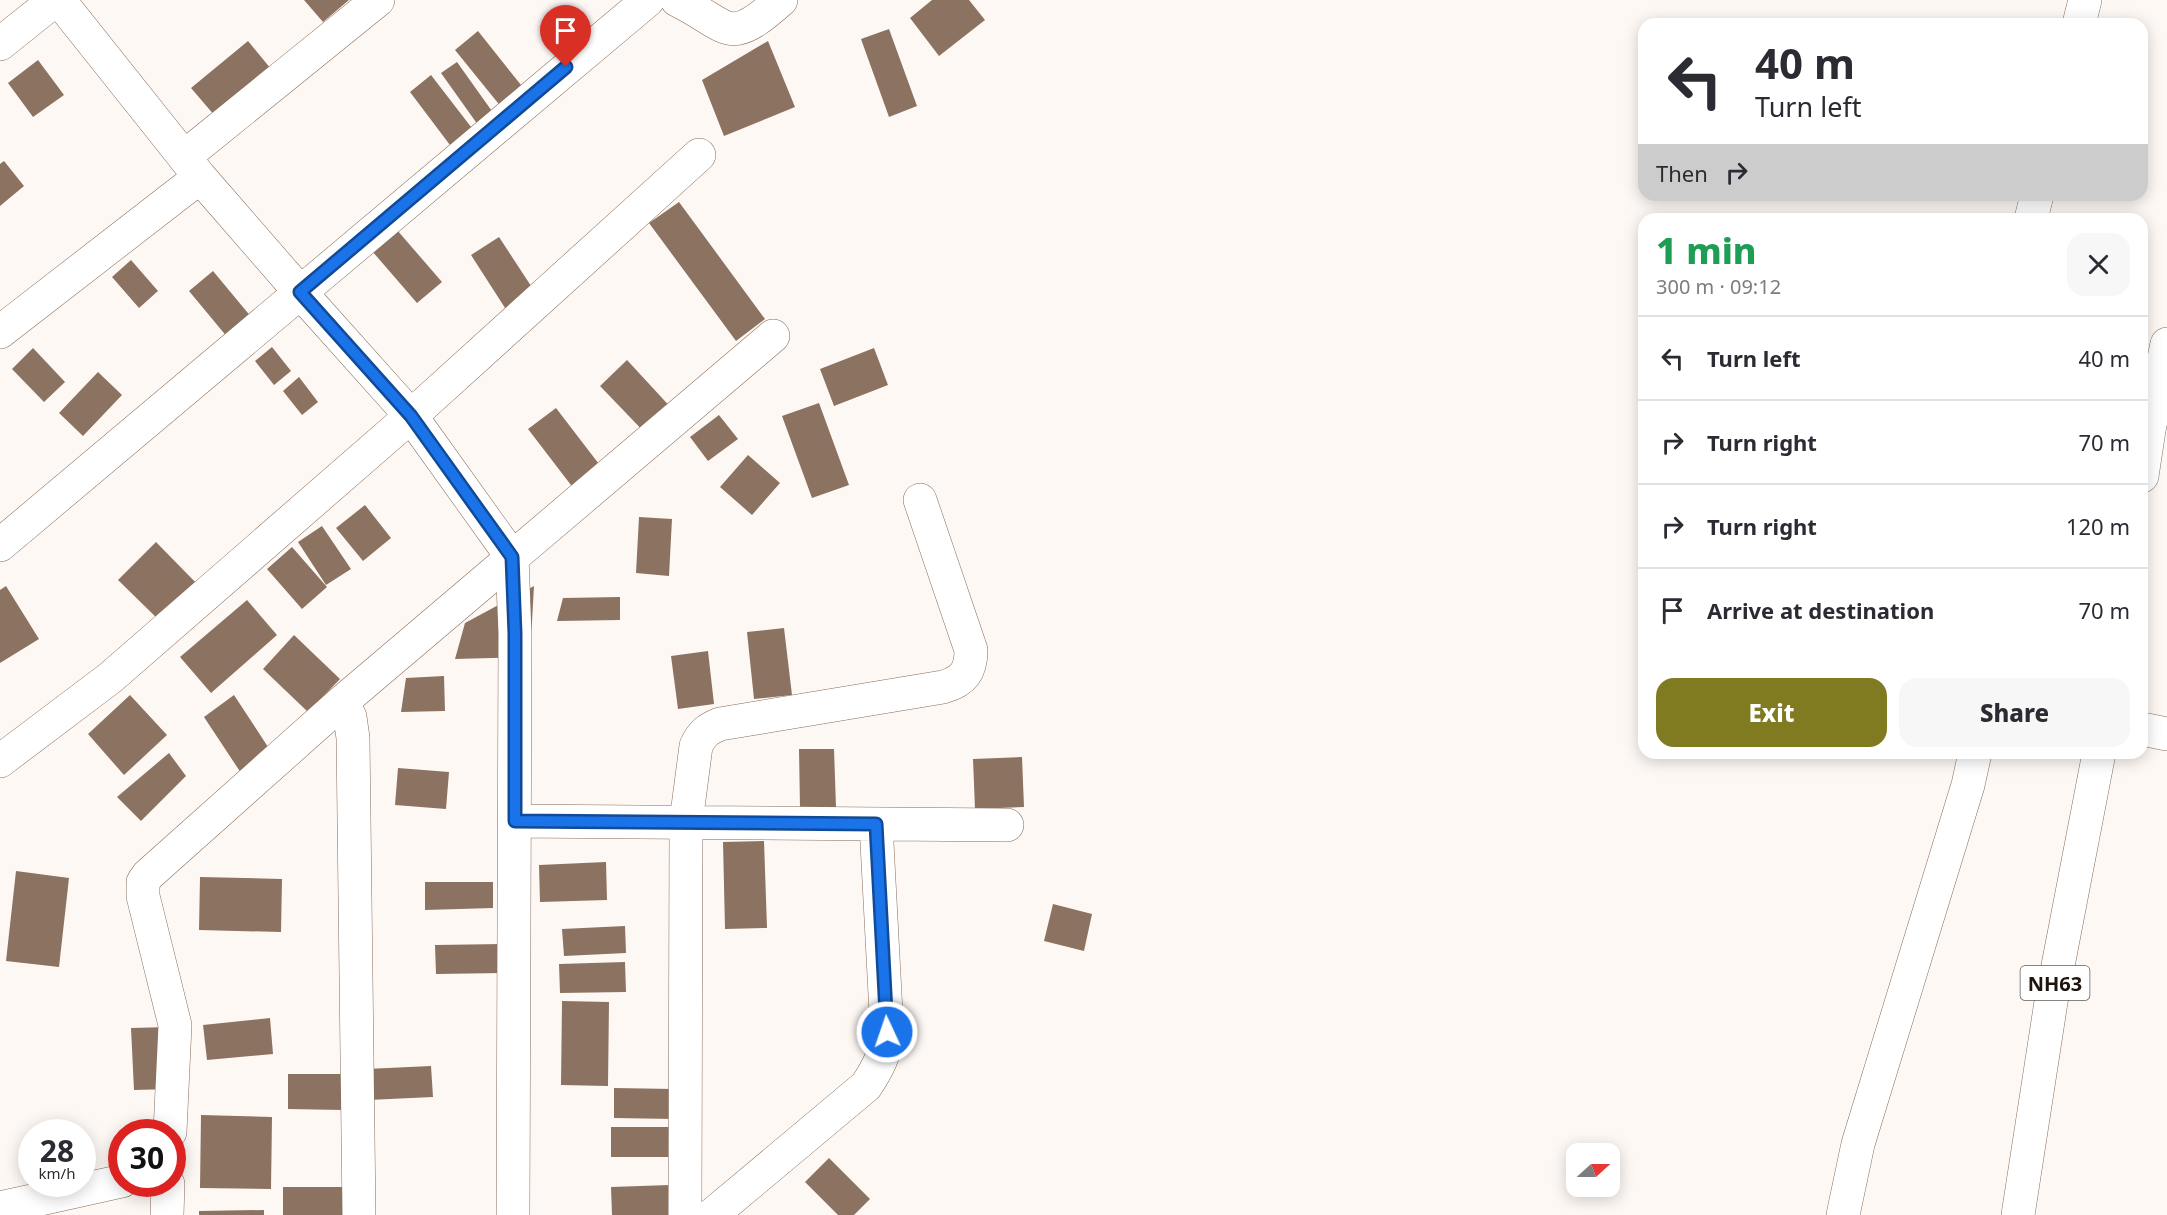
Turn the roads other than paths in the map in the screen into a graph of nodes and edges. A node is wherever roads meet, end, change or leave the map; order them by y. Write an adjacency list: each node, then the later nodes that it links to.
1 (57, 0): 8 (main road); 10 (main road)
2 (378, 0): 10 (main road)
3 (648, 0): 11 (main road)
4 (677, 0): 5 (main road)
5 (781, 0)
6 (2085, 0): 7 (main road)
7 (2080, 18)
8 (0, 44)
9 (699, 155): 15 (main road)
10 (192, 167): 11 (main road); 12 (main road)
11 (300, 292): 15 (main road); 18 (main road)
12 (0, 332)
13 (773, 336): 19 (main road)
14 (2167, 344): 16 (main road)
15 (411, 416): 19 (main road); 25 (main road)
16 (2148, 437)
17 (920, 500): 27 (main road)
18 (0, 545)
19 (512, 557): 20 (main road); 26 (main road)
20 (342, 702): 30 (main road); 35 (main road)
21 (2148, 730): 22 (main road)
22 (2167, 734)
23 (1974, 759): 39 (main road)
24 (2098, 759): 40 (main road, NH63)
25 (0, 761)
26 (515, 821): 27 (main road); 36 (main road)
27 (686, 822): 28 (main road); 37 (main road)
28 (876, 824): 29 (main road); 38 (main road)
29 (1007, 825)
30 (171, 1119)
31 (108, 1184): 33 (main road)
32 (168, 1197): 34 (main road)
33 (0, 1208)
34 (167, 1215)
35 (359, 1215)
36 (513, 1215)
37 (685, 1215)
38 (712, 1215)
39 (1843, 1215)
40 (2018, 1215)

